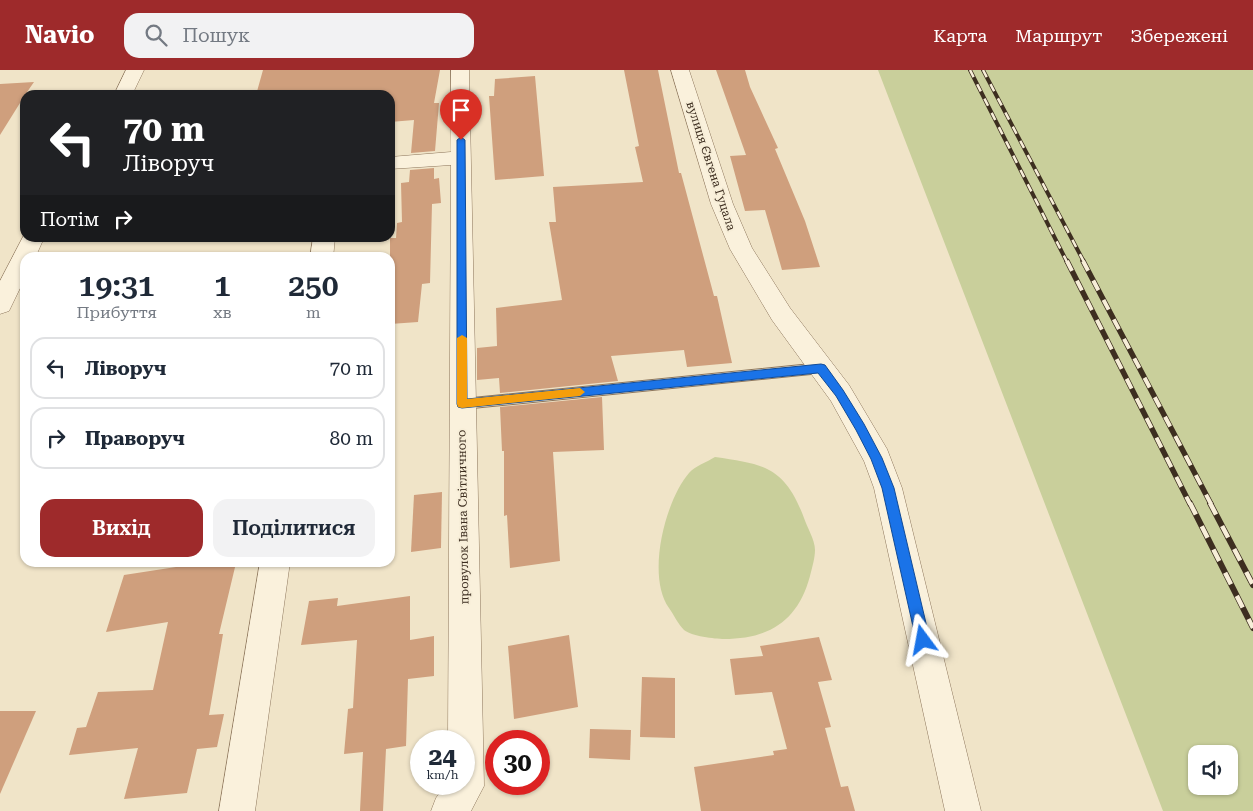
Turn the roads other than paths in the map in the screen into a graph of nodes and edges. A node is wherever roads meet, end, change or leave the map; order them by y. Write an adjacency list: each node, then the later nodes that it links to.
1 (135, 70): 4 (street)
2 (460, 70): 5 (street, провулок Івана Світличного)
3 (680, 70): 9 (street, вулиця Євгена Гуцала)
4 (125, 90)
5 (461, 158): 6 (street); 10 (street, провулок Івана Світличного)
6 (395, 163)
7 (20, 263): 8 (street)
8 (0, 305)
9 (821, 368): 10 (lane); 14 (street, вулиця Євгена Гуцала)
10 (462, 404): 13 (street, провулок Івана Світличного)
11 (274, 567): 12 (street)
12 (237, 811)
13 (448, 811)
14 (962, 811)

